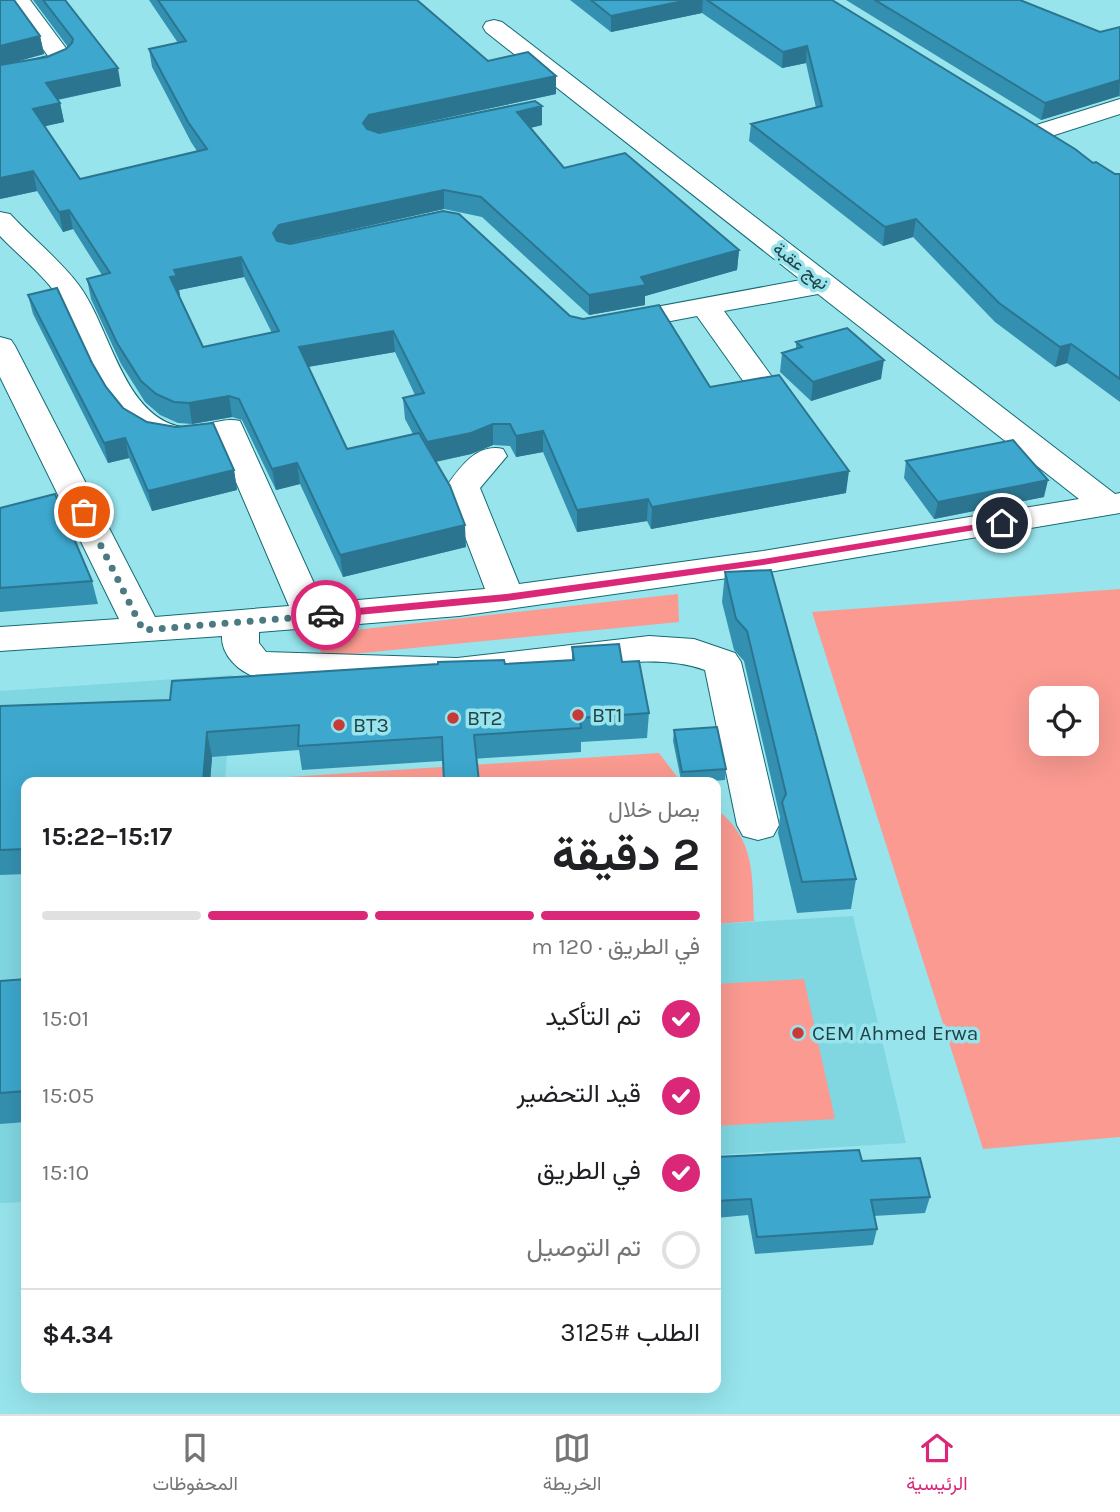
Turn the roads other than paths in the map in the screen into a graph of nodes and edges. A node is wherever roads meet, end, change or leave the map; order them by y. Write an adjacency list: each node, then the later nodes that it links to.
1 (19, 0): 3 (street)
2 (494, 27): 9 (street, نهج عقبة)
3 (0, 75)
4 (1120, 106): 6 (street)
5 (1015, 118): 6 (street)
6 (1039, 132): 7 (street)
7 (1062, 147)
8 (0, 220): 17 (street)
9 (824, 284): 10 (street); 15 (street, نهج عقبة)
10 (705, 306): 11 (street); 13 (street)
11 (582, 328)
12 (0, 346): 19 (street)
13 (762, 385)
14 (491, 456): 16 (street)
15 (1114, 504): 16 (street)
16 (506, 597): 17 (street)
17 (311, 616): 18 (street)
18 (242, 622): 19 (street); 21 (street)
19 (143, 630): 20 (street)
20 (0, 639)
21 (758, 825)

